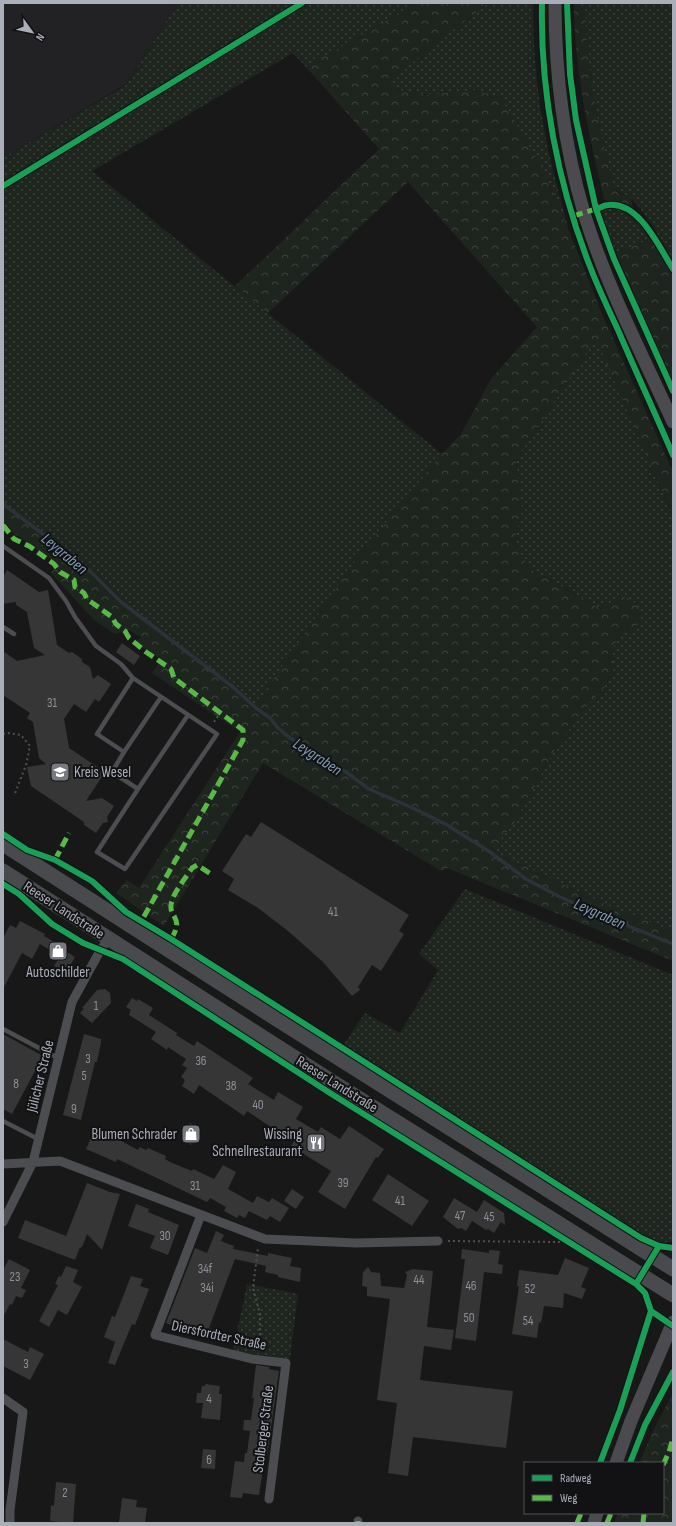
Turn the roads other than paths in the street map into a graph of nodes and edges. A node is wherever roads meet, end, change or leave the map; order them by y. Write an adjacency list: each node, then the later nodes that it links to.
1 (555, 3): 2 (street)
2 (673, 422)
3 (3, 546): 6 (lane)
4 (3, 627): 5 (lane)
5 (14, 634)
6 (133, 678): 7 (lane); 9 (lane)
7 (161, 697): 8 (lane); 9 (lane)
8 (188, 715): 10 (lane); 10 (lane)
9 (124, 752): 10 (lane)
10 (138, 789)
11 (3, 844): 23 (main road, Reeser Landstraße)
12 (3, 871): 13 (main road, Reeser Landstraße)
13 (109, 939): 15 (street, Jülicher Straße); 24 (main road, Reeser Landstraße)
14 (3, 1029): 15 (lane)
15 (58, 1058): 17 (street, Jülicher Straße)
16 (3, 1121): 17 (lane)
17 (38, 1139): 18 (street, Jülicher Straße)
18 (32, 1162): 19 (street); 20 (street); 21 (street, Jülicher Straße)
19 (3, 1164)
20 (200, 1215): 22 (street); 26 (street, Diersfordter Straße)
21 (3, 1222)
22 (438, 1241)
23 (673, 1269)
24 (673, 1295)
25 (673, 1322): 28 (street)
26 (286, 1363): 29 (street, Stolberger Straße)
27 (3, 1398): 30 (street)
28 (616, 1462)
29 (269, 1499)
30 (10, 1523)

